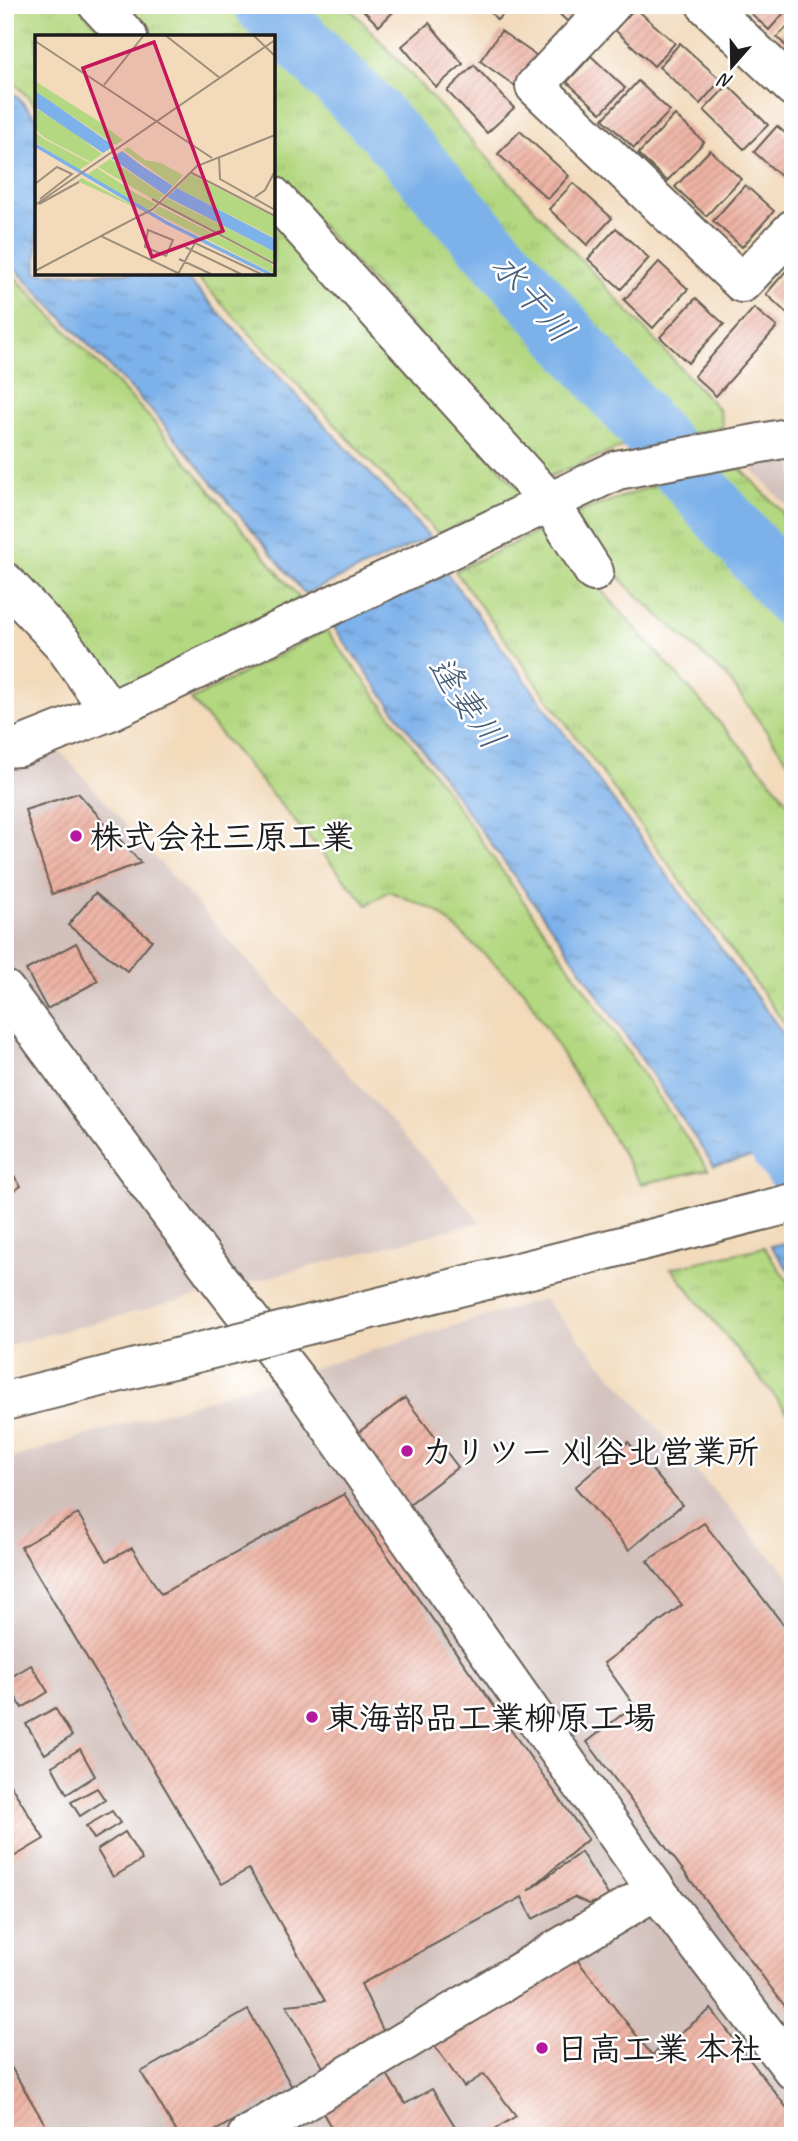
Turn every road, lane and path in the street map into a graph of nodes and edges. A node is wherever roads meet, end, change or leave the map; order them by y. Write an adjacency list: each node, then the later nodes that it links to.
1 (98, 5): 4 (street)
2 (611, 5): 7 (street)
3 (706, 5): 5 (street)
4 (126, 35)
5 (793, 87)
6 (275, 198): 9 (street)
7 (793, 229)
8 (793, 437): 9 (street)
9 (550, 501): 10 (street); 12 (street)
10 (594, 572)
11 (5, 582): 12 (street)
12 (110, 711): 13 (street)
13 (5, 748)
14 (5, 990): 17 (street)
15 (793, 1203): 16 (street, bridge)
16 (5, 1401)
17 (656, 1890): 18 (street); 19 (street)
18 (793, 2070)
19 (247, 2136)

